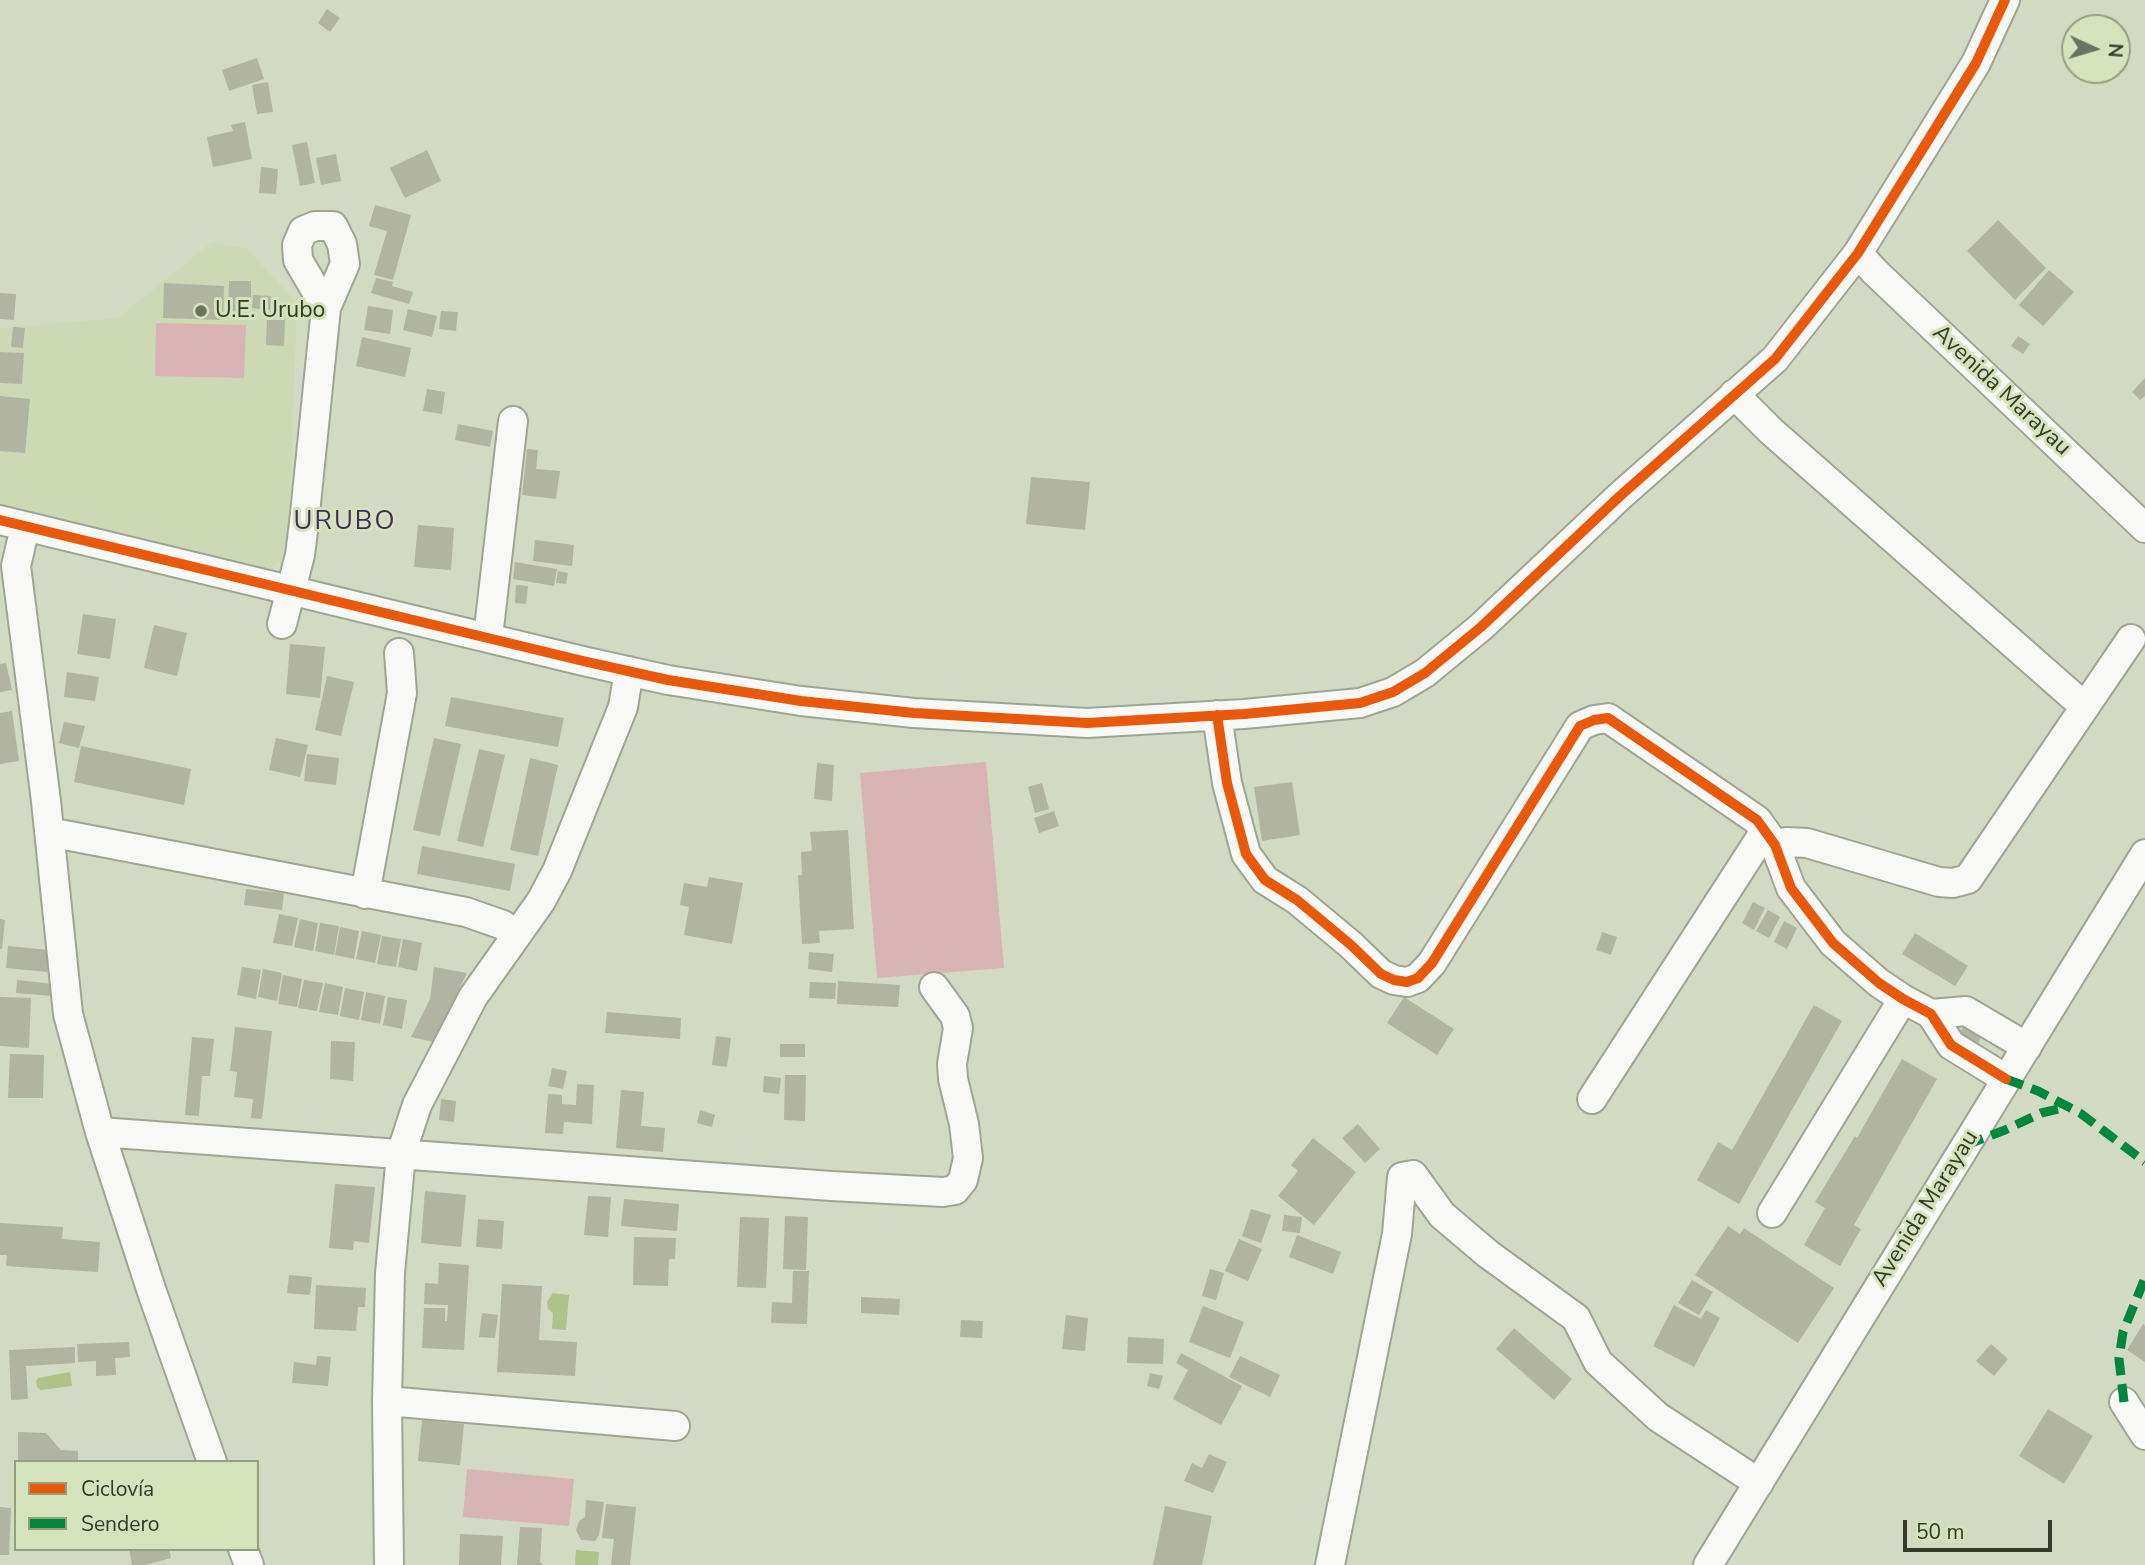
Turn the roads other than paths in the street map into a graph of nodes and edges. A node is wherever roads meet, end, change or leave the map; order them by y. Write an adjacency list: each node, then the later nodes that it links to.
1 (2005, 0): 2 (street)
2 (1858, 253): 4 (street); 7 (street, Avenida Marayau)
3 (326, 308): 8 (street)
4 (1734, 394): 14 (street); 15 (street)
5 (513, 421): 10 (street)
6 (13, 524): 8 (street); 16 (street)
7 (2145, 528)
8 (291, 590): 9 (street); 10 (street)
9 (282, 624)
10 (488, 637): 13 (street)
11 (2131, 639): 14 (street)
12 (399, 653): 19 (street)
13 (629, 671): 15 (street); 20 (street)
14 (2085, 707): 17 (street)
15 (1217, 715): 17 (street)
16 (49, 832): 19 (street); 27 (street)
17 (1770, 838): 22 (street); 26 (street)
18 (2145, 854): 24 (street, Avenida Marayau)
19 (365, 894): 20 (street)
20 (515, 936): 28 (street)
21 (933, 987): 28 (street)
22 (1903, 999): 23 (street); 29 (street)
23 (1931, 1014): 24 (street); 25 (street)
24 (2027, 1047): 25 (street, Avenida Marayau)
25 (2006, 1079): 37 (street, Avenida Marayau)
26 (1592, 1099)
27 (100, 1132): 28 (street); 36 (street)
28 (401, 1154): 32 (street)
29 (1772, 1213)
30 (1442, 1214): 31 (street); 31 (street); 37 (street)
31 (1397, 1234): 40 (street)
32 (387, 1401): 34 (street); 39 (street)
33 (2124, 1402): 35 (street)
34 (676, 1426)
35 (2145, 1435)
36 (211, 1460)
37 (1759, 1483): 38 (street, Avenida Marayau)
38 (1710, 1564)
39 (389, 1565)
40 (1331, 1565)

